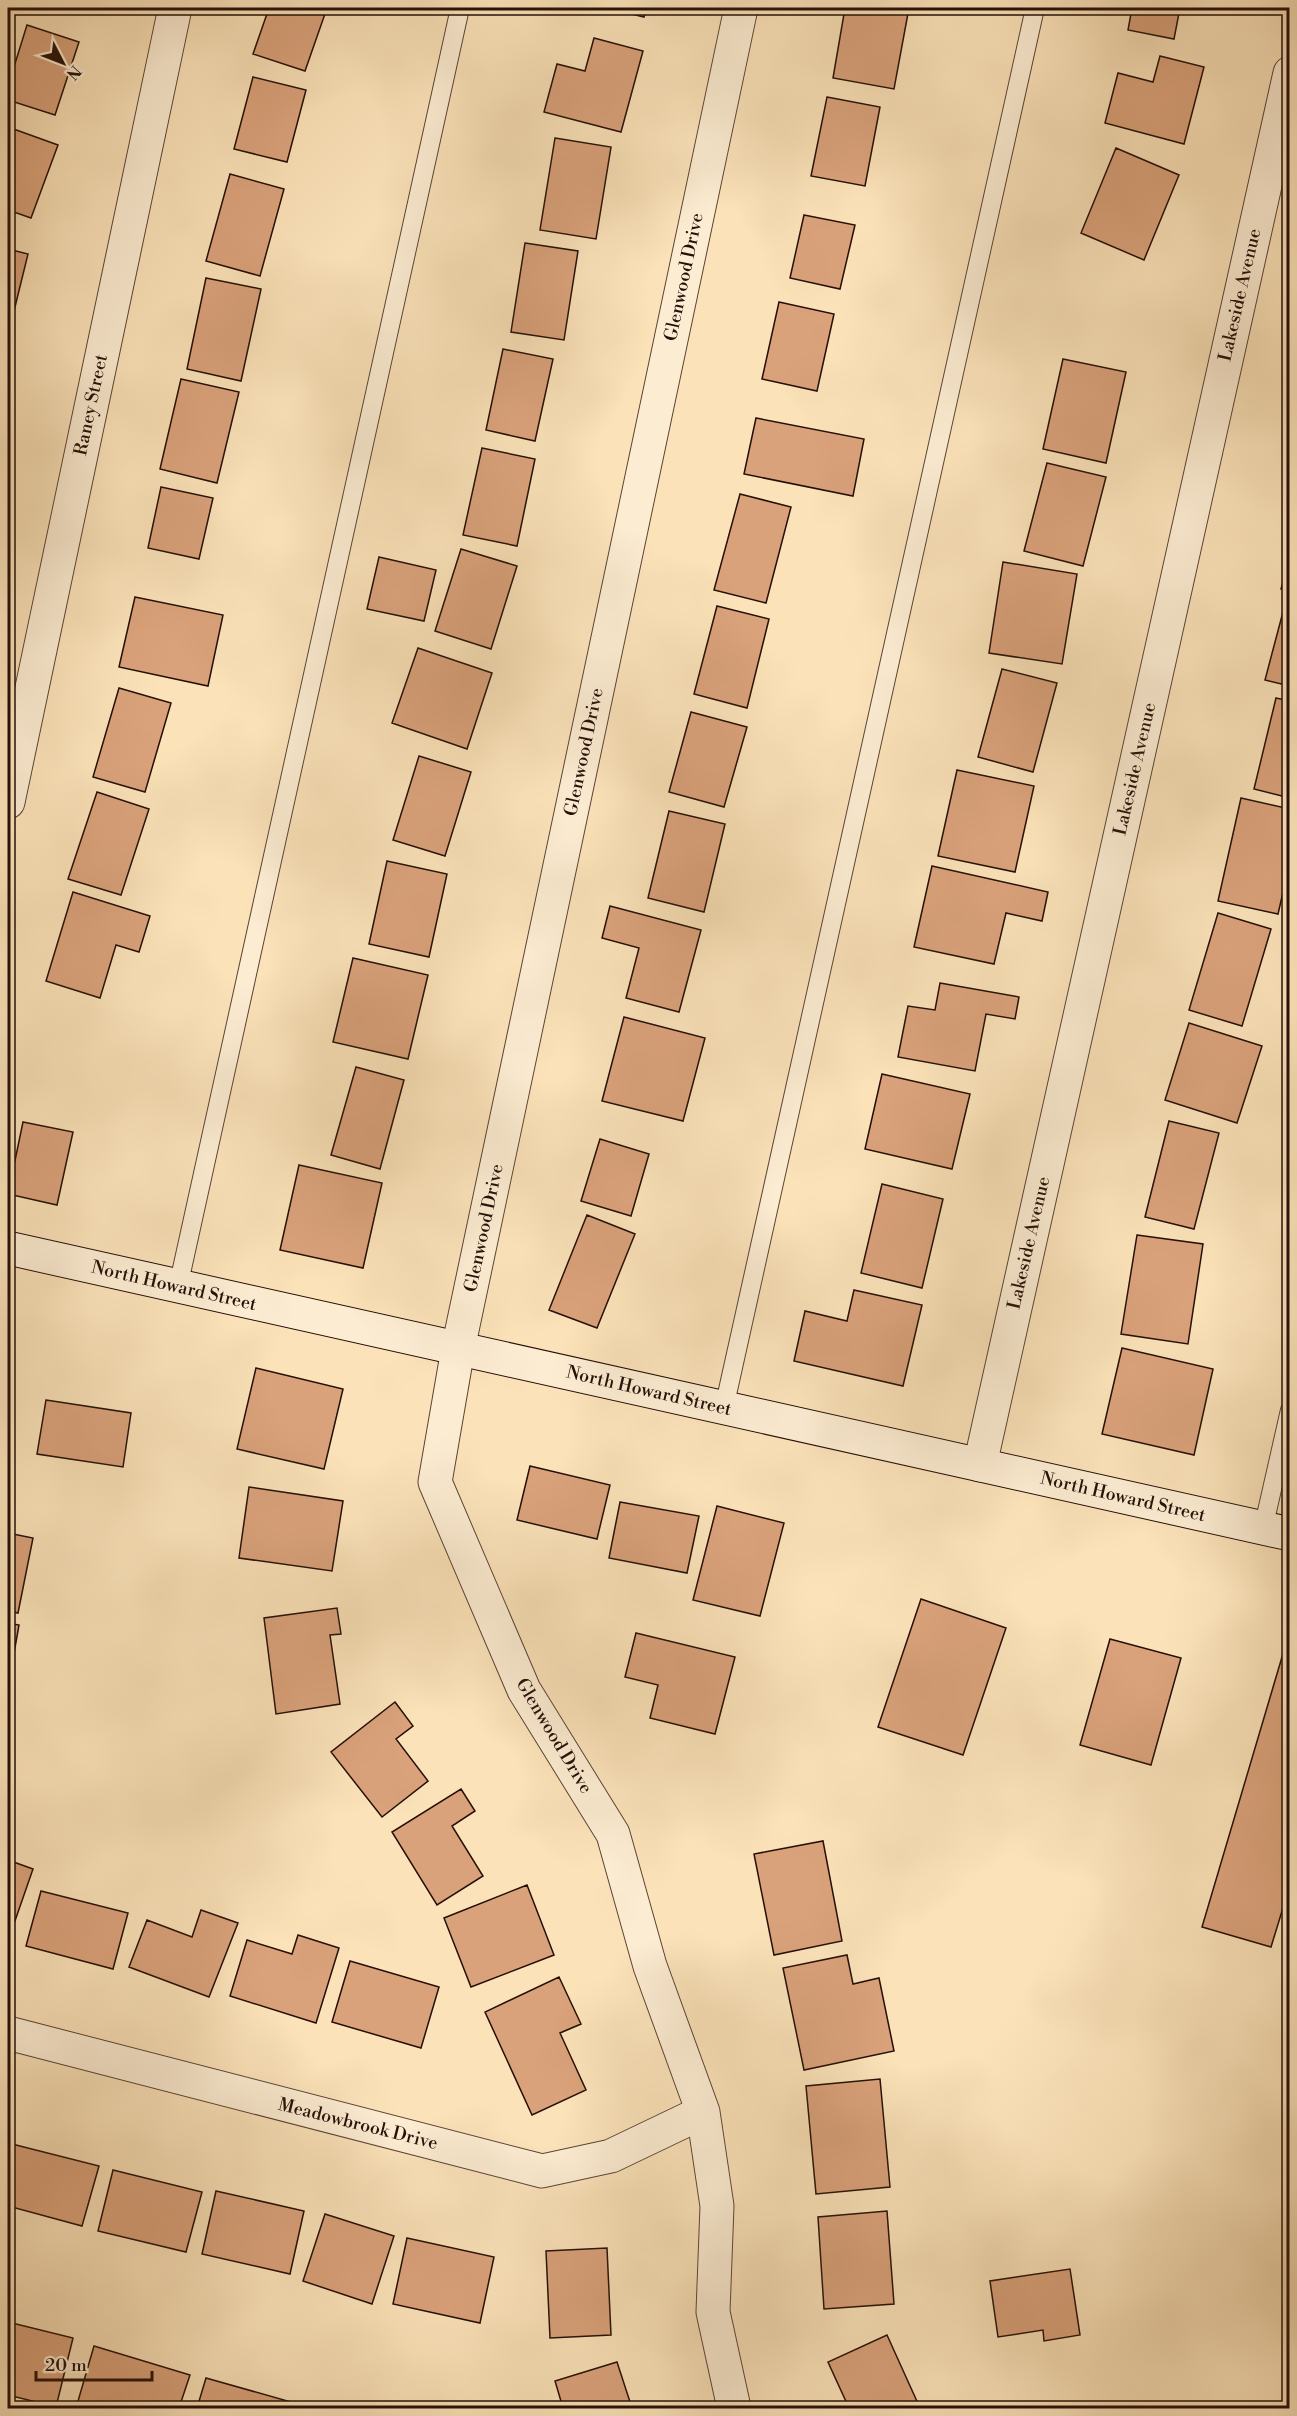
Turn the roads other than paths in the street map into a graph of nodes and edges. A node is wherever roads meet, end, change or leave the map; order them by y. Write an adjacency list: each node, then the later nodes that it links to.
1 (175, 8): 6 (street, Raney Street)
2 (460, 8): 8 (lane)
3 (741, 8): 9 (street, Glenwood Drive)
4 (1035, 8): 10 (lane)
5 (1290, 73): 12 (street, Lakeside Avenue)
6 (8, 802)
7 (8, 1248): 8 (street, North Howard Street)
8 (178, 1287): 9 (street, North Howard Street)
9 (458, 1349): 10 (street, North Howard Street); 15 (street, Glenwood Drive)
10 (724, 1408): 12 (street, North Howard Street)
11 (1290, 1410): 13 (lane)
12 (980, 1465): 13 (street, North Howard Street)
13 (1276, 1531)
14 (8, 2033): 15 (street, Meadowbrook Drive)
15 (703, 2112): 16 (street, Glenwood Drive)
16 (734, 2409)

